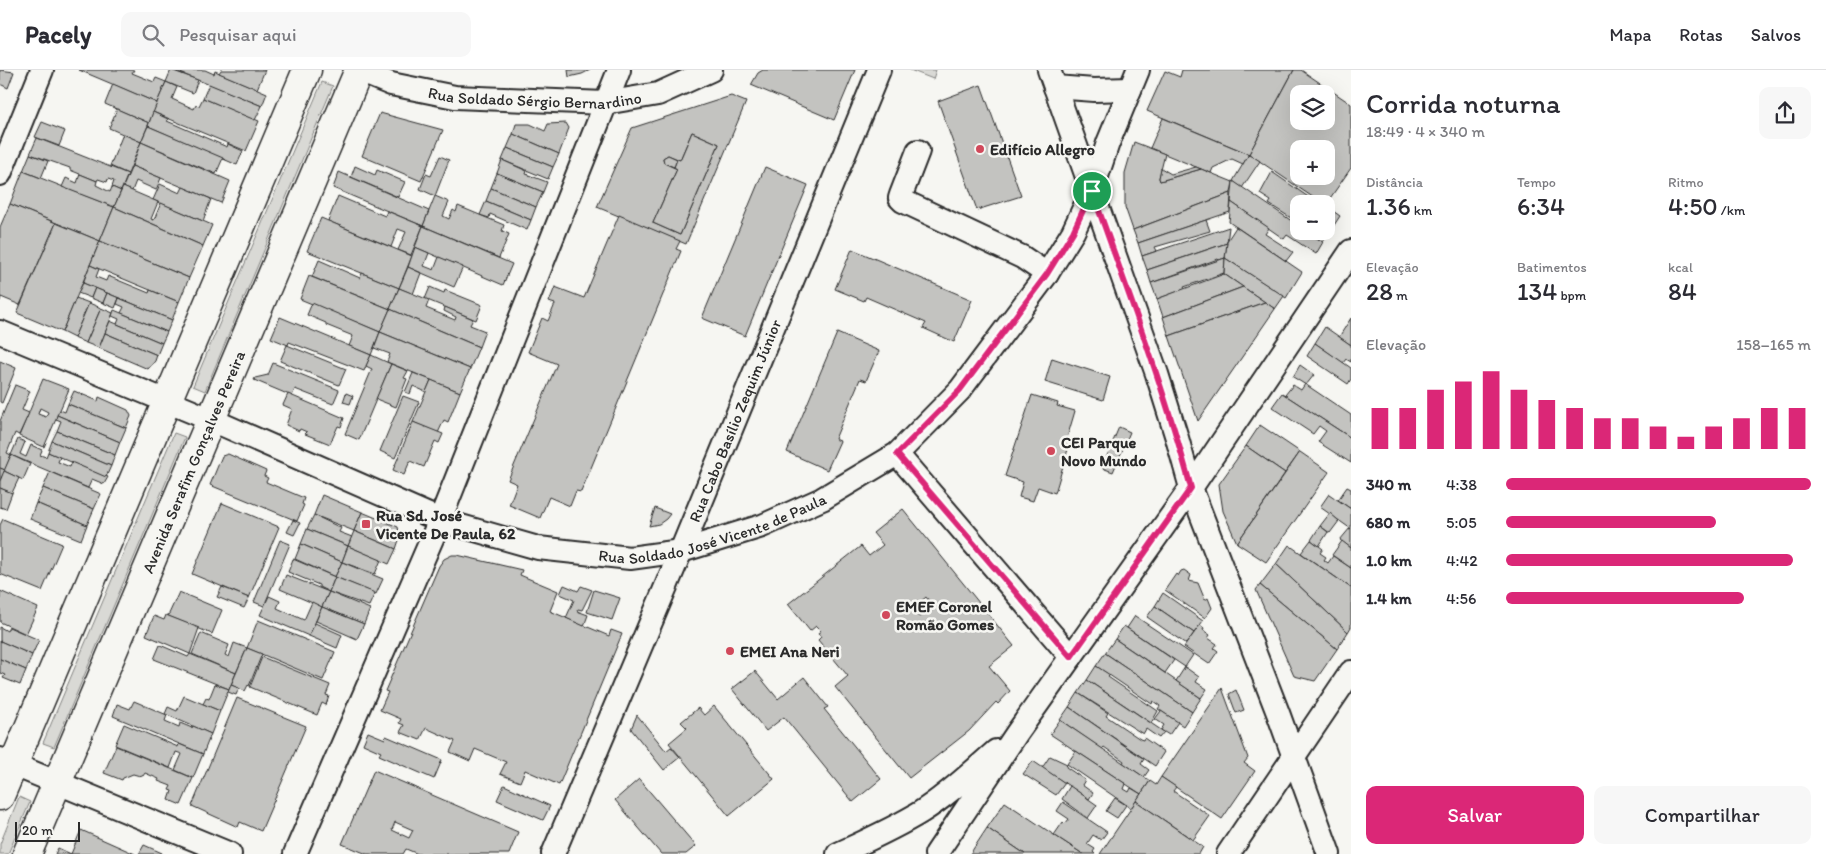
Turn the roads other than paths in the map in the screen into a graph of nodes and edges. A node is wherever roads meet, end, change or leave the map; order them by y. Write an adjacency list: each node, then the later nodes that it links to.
1 (42, 70): 11 (street)
2 (307, 70): 16 (main road)
3 (358, 70): 9 (street, Rua Soldado Sérgio Bernardino); 17 (main road, Avenida Serafim Gonçalves Pereira)
4 (619, 70): 9 (street)
5 (711, 70): 9 (street, Rua Soldado Sérgio Bernardino)
6 (879, 70): 21 (street, Rua Cabo Basílio Zequim Júnior)
7 (1052, 79): 8 (street); 12 (street)
8 (1134, 80): 12 (street, Rua Soldado José Vicente de Paula)
9 (605, 103): 20 (street)
10 (918, 151): 14 (street)
11 (0, 174)
12 (1092, 191): 14 (street, Rua Soldado José Vicente de Paula); 19 (street)
13 (1351, 251): 19 (street)
14 (1047, 274): 18 (street, Rua Soldado José Vicente de Paula)
15 (0, 332): 16 (street, Rua Soldado José Vicente de Paula)
16 (168, 402): 17 (street, Rua Soldado José Vicente de Paula); 26 (main road)
17 (212, 420): 20 (street, Rua Soldado José Vicente de Paula); 27 (main road, Avenida Serafim Gonçalves Pereira)
18 (897, 454): 21 (street, Rua Soldado José Vicente de Paula); 22 (street)
19 (1191, 488): 22 (street); 25 (street)
20 (440, 520): 21 (street, Rua Soldado José Vicente de Paula); 31 (street)
21 (681, 550): 32 (street, Rua Cabo Basílio Zequim Júnior)
22 (1071, 657): 24 (street)
23 (1351, 672): 25 (street)
24 (1017, 733): 33 (street); 34 (street)
25 (1294, 756): 35 (street); 36 (street)
26 (7, 761): 27 (street); 28 (main road)
27 (57, 783): 29 (main road, Avenida Serafim Gonçalves Pereira); 30 (street)
28 (0, 796)
29 (27, 854)
30 (230, 854)
31 (295, 854)
32 (553, 854)
33 (838, 854)
34 (936, 854)
35 (1228, 854)
36 (1329, 854)

